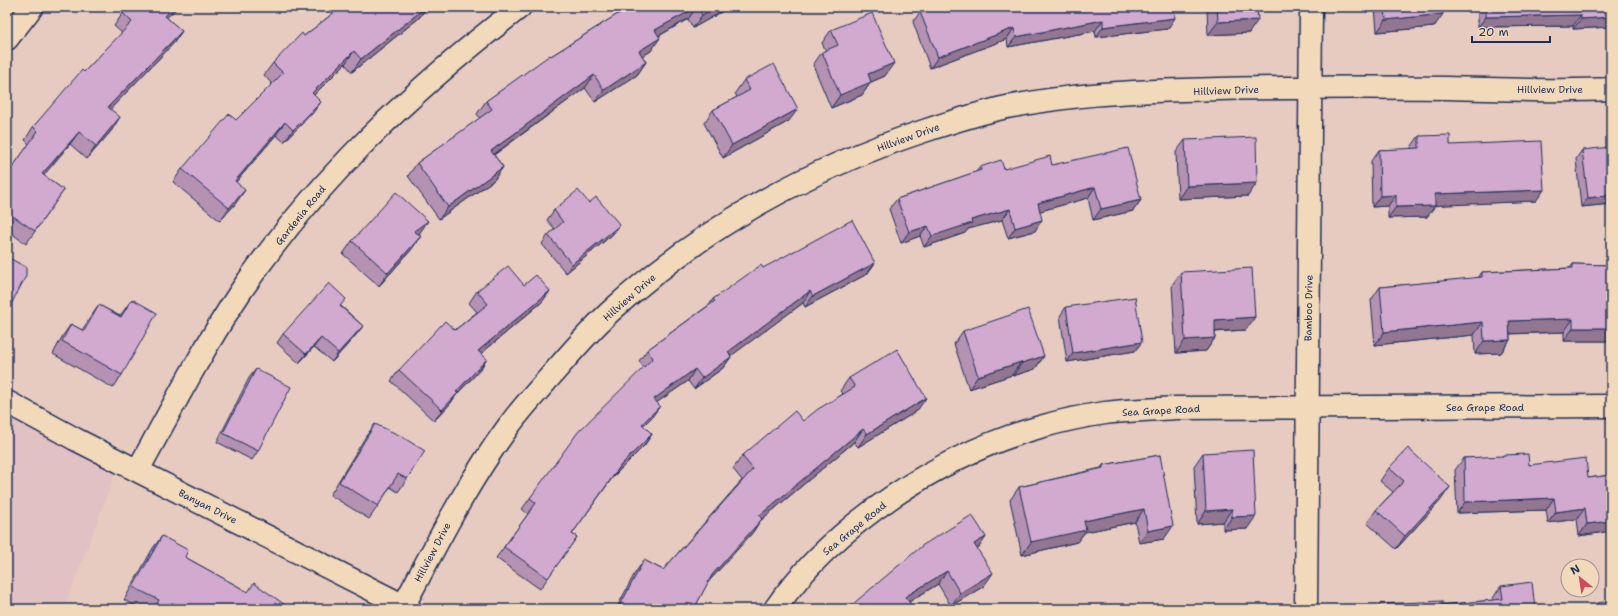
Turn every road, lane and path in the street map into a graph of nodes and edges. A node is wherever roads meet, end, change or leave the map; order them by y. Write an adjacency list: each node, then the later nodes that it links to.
1 (32, 7): 4 (street)
2 (520, 7): 10 (street, Gardenia Road)
3 (1311, 7): 5 (street, Bamboo Drive)
4 (7, 39)
5 (1311, 87): 6 (street, Hillview Drive); 9 (street, Bamboo Drive); 11 (street, Hillview Drive)
6 (1611, 89)
7 (7, 402): 10 (street, Banyan Drive)
8 (1611, 406): 9 (street, Sea Grape Road)
9 (1307, 407): 12 (street, Sea Grape Road); 13 (street, Bamboo Drive)
10 (138, 470): 11 (street, Banyan Drive)
11 (407, 607)
12 (775, 609)
13 (1306, 609)

